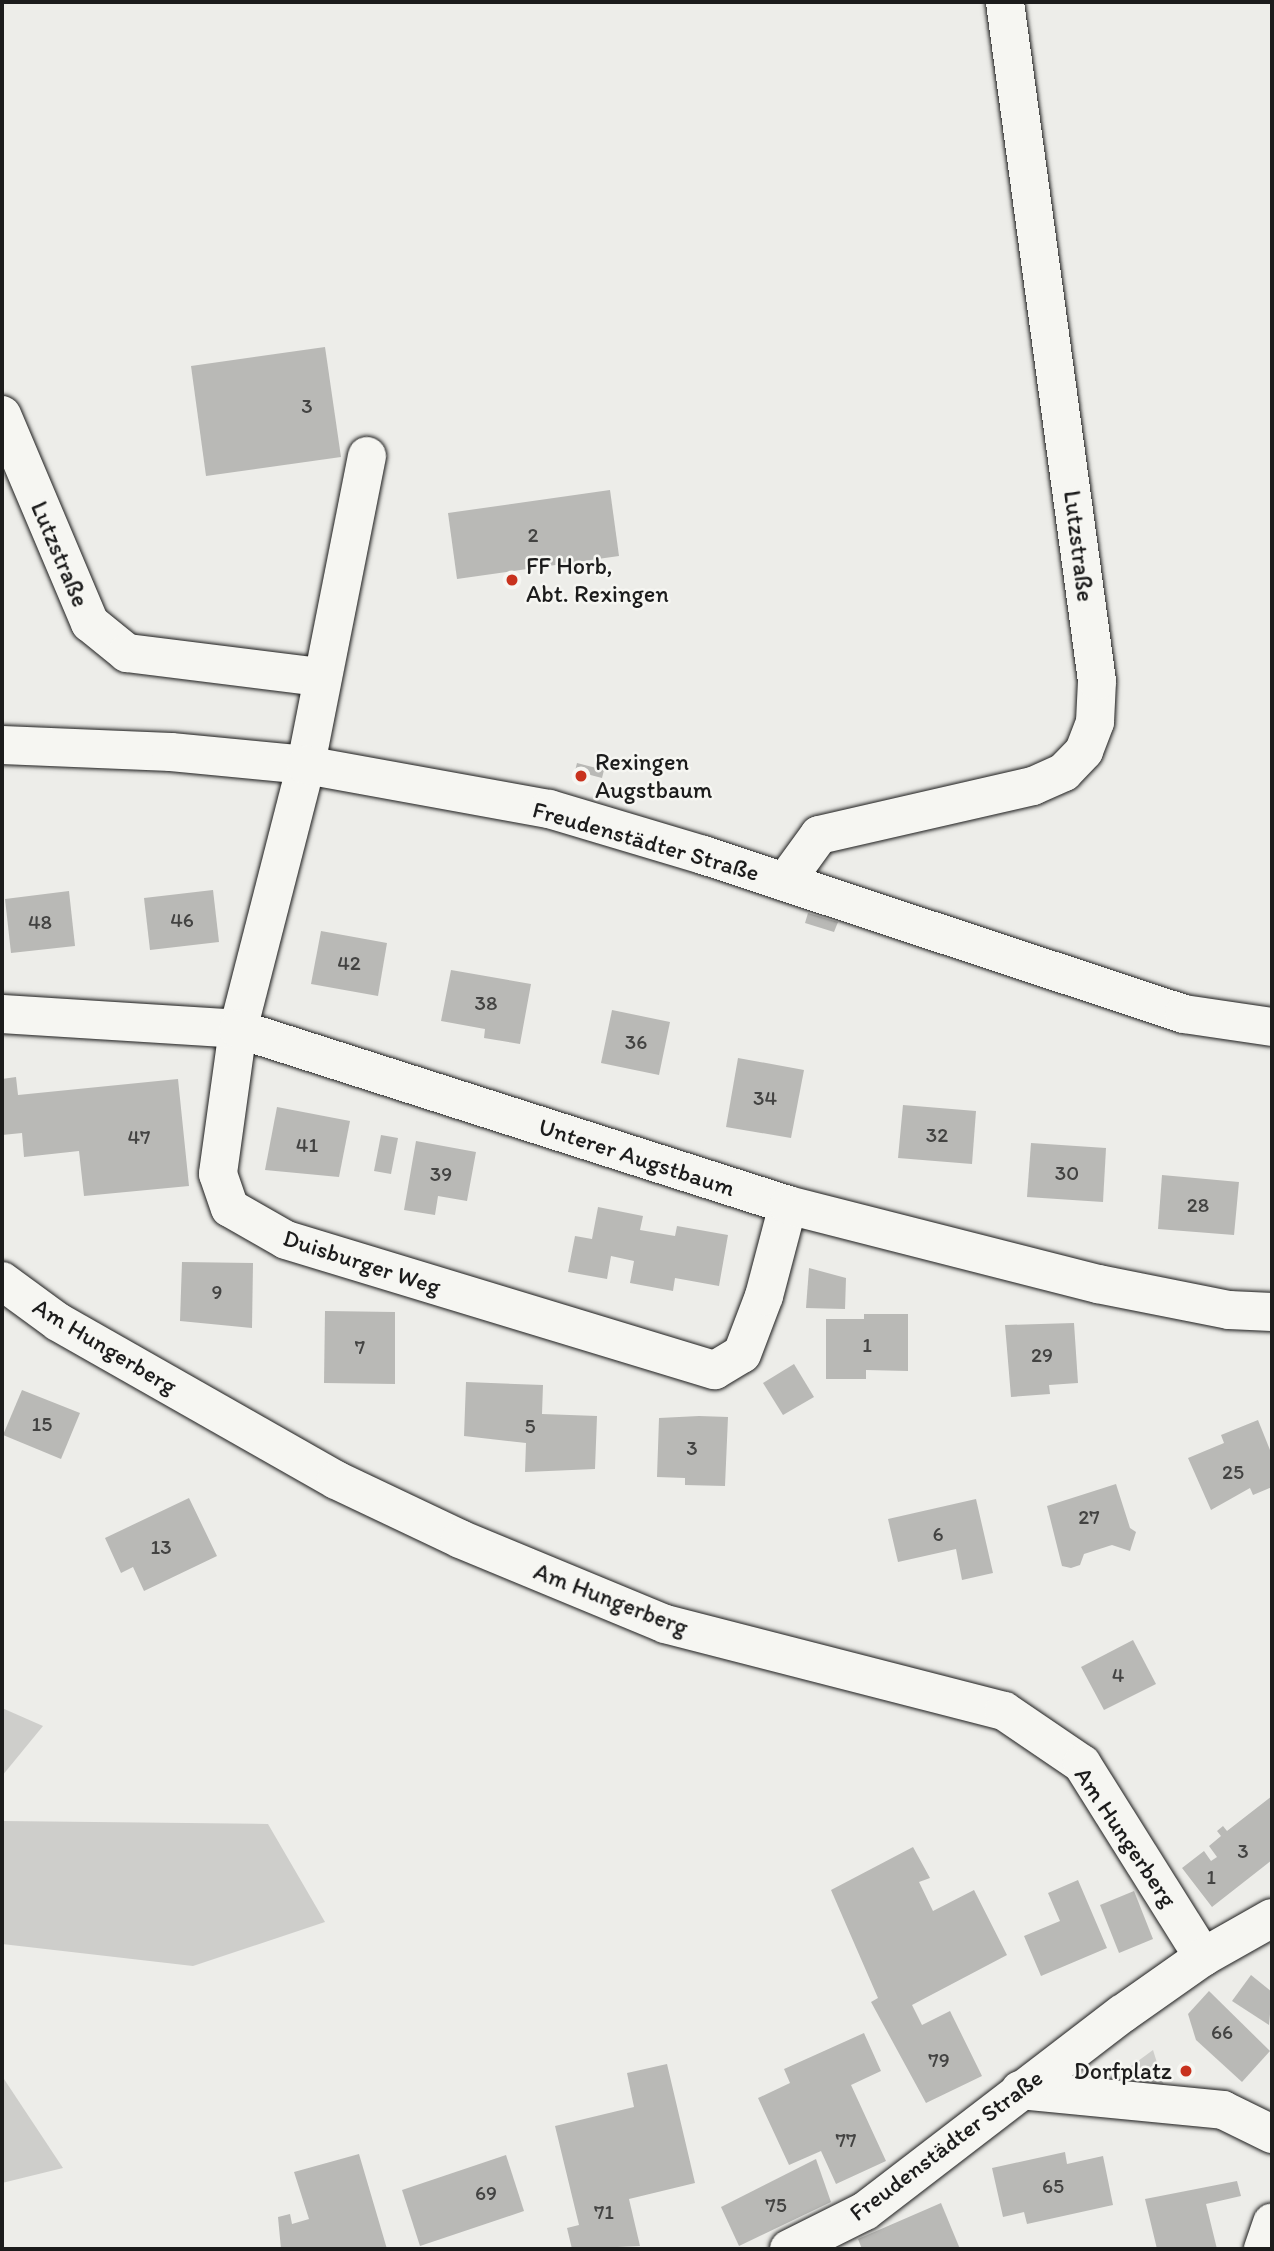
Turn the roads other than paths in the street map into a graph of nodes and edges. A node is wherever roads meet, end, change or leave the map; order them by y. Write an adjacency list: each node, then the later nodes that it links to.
1 (1005, 2): 7 (street, Lutzstraße)
2 (2, 415): 4 (street, Lutzstraße)
3 (367, 456): 4 (street)
4 (320, 677): 6 (street)
5 (2, 745): 6 (street, Freudenstädter Straße)
6 (306, 765): 7 (street, Freudenstädter Straße); 10 (street, Duisburger Weg)
7 (785, 882): 9 (street, Freudenstädter Straße)
8 (2, 1014): 10 (street, Unterer Augstbaum)
9 (1272, 1027)
10 (238, 1029): 11 (street, Unterer Augstbaum); 11 (street, Duisburger Weg)
11 (788, 1206): 13 (street, Unterer Augstbaum)
12 (2, 1281): 15 (street, Am Hungerberg)
13 (1272, 1312)
14 (1272, 1918): 15 (street, Freudenstädter Straße)
15 (1203, 1957): 16 (street, Freudenstädter Straße)
16 (1020, 2090): 18 (street); 21 (street, Freudenstädter Straße)
17 (1272, 2105): 18 (street)
18 (1223, 2110): 19 (street)
19 (1272, 2134)
20 (1272, 2222): 22 (street)
21 (789, 2249)
22 (1263, 2249)

